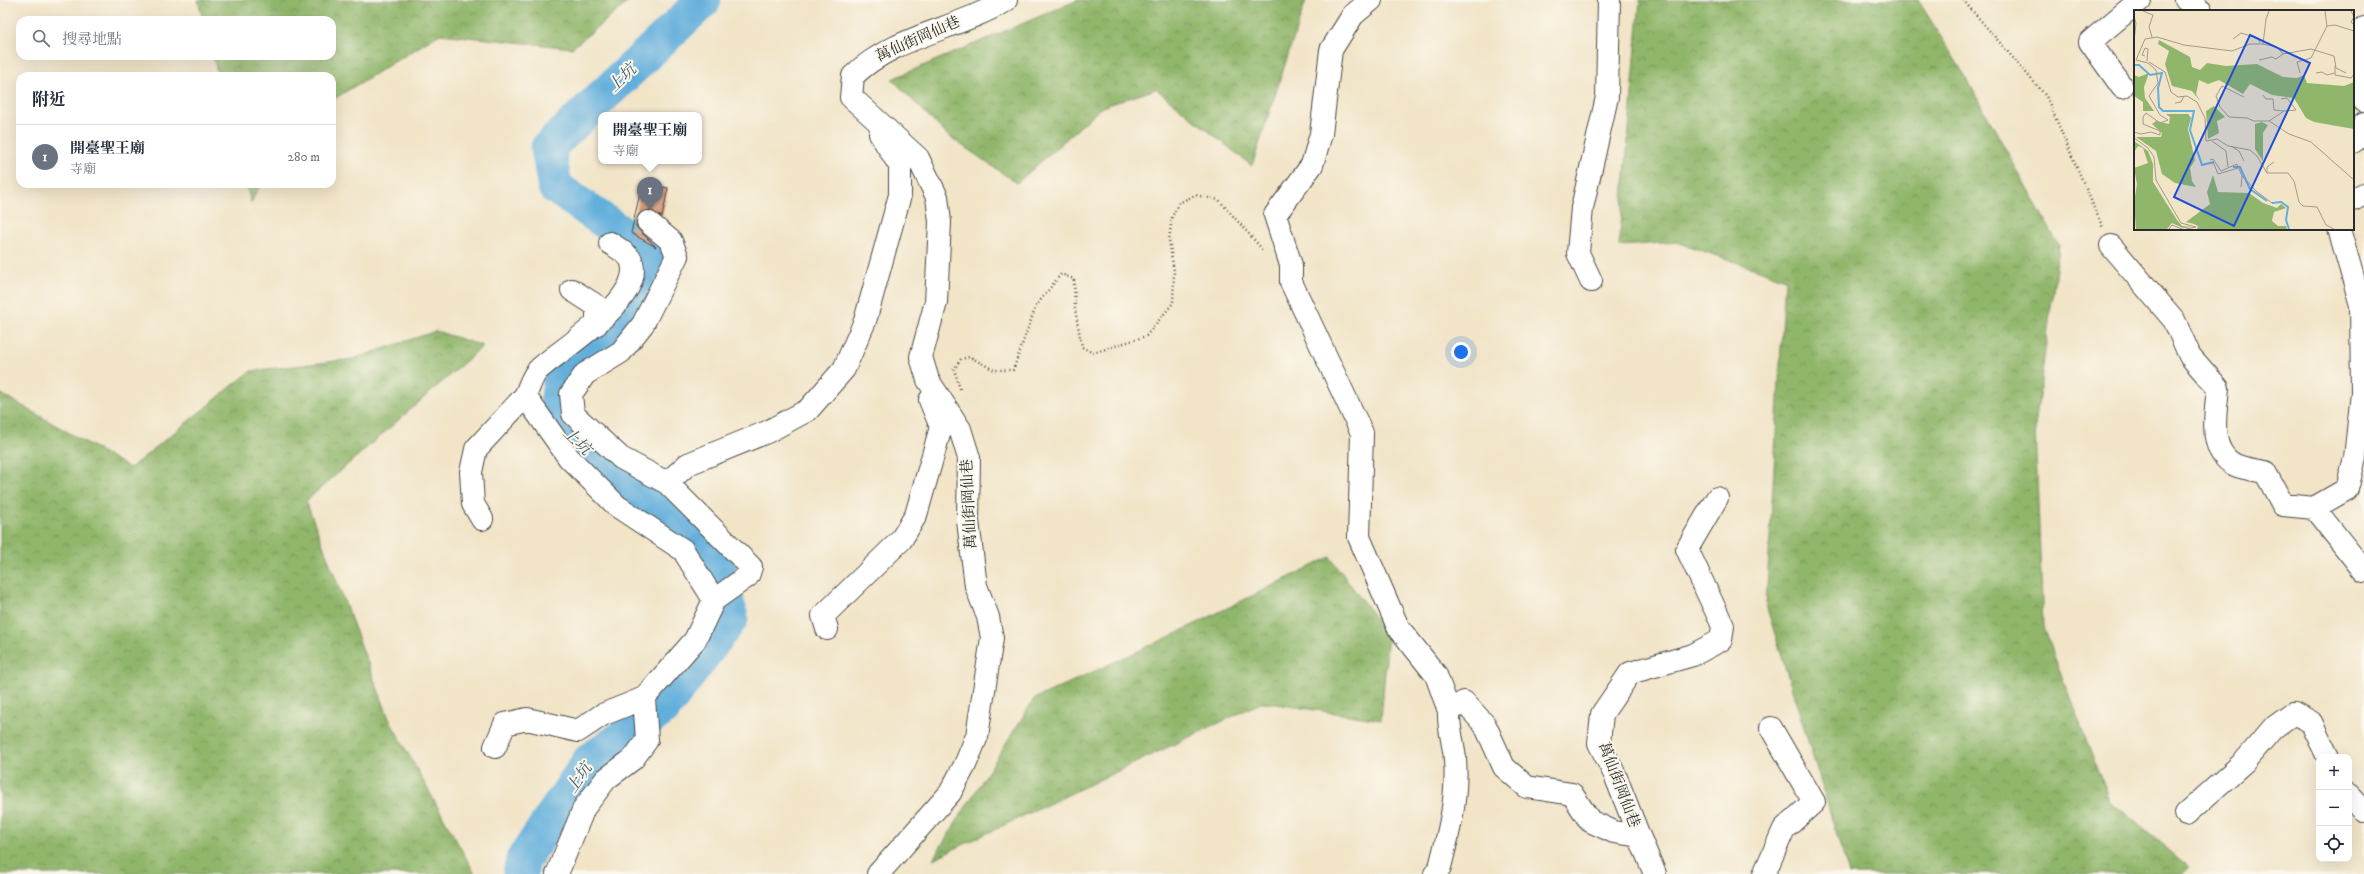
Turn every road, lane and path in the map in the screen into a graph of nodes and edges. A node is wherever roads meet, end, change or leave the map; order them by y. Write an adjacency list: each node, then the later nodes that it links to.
1 (1006, 0): 11 (street, 萬仙街岡仙巷)
2 (1371, 0): 35 (street)
3 (1609, 0): 21 (street)
4 (1963, 0): 19 (path)
5 (2140, 0): 9 (street)
6 (2186, 0): 7 (street)
7 (2201, 10)
8 (2364, 28): 10 (street)
9 (2122, 87)
10 (2364, 101)
11 (869, 115): 24 (street, 萬仙街岡仙巷); 27 (street)
12 (2364, 124): 13 (street)
13 (2354, 141)
14 (2364, 194): 15 (street)
15 (2354, 199)
16 (648, 222): 27 (street)
17 (2339, 230): 29 (street)
18 (610, 243): 23 (street)
19 (2112, 246): 29 (street)
20 (1266, 252): 25 (path)
21 (1591, 281)
22 (572, 290): 23 (street)
23 (597, 324): 26 (street)
24 (928, 380): 33 (street); 44 (street, 萬仙街岡仙巷)
25 (960, 391)
26 (525, 396): 30 (street); 32 (street)
27 (667, 483): 32 (street)
28 (1717, 498): 42 (street, 萬仙街岡仙巷)
29 (2314, 508): 31 (street)
30 (482, 519)
31 (2364, 571)
32 (714, 600): 34 (street)
33 (827, 629)
34 (644, 698): 37 (street); 43 (street)
35 (1449, 712): 42 (street, 萬仙街岡仙巷); 45 (street)
36 (1771, 728): 47 (street)
37 (495, 747)
38 (2327, 754): 41 (street)
39 (2352, 798): 40 (street)
40 (2364, 812)
41 (2186, 814)
42 (1639, 836): 46 (street)
43 (557, 874)
44 (878, 874)
45 (1435, 874)
46 (1655, 874)
47 (1764, 874)

